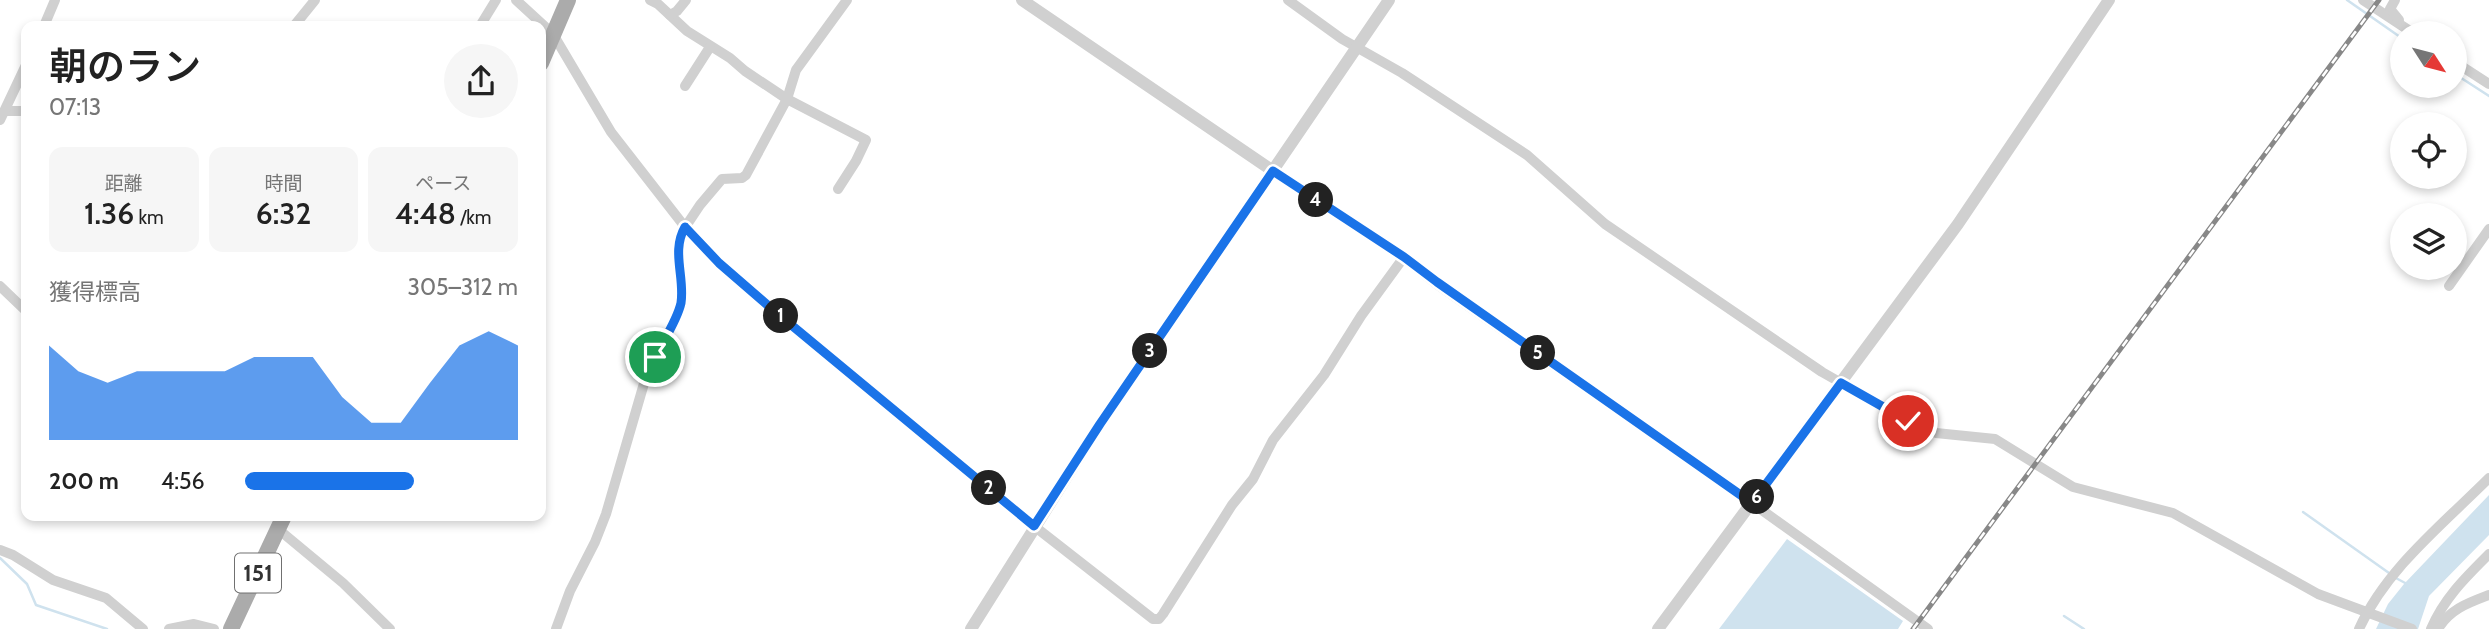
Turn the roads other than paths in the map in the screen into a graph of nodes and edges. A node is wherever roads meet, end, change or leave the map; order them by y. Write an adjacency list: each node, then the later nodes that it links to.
1 (55, 0): 16 (street)
2 (315, 0): 17 (street)
3 (496, 0): 18 (street)
4 (516, 0): 19 (street)
5 (568, 0): 23 (main road)
6 (650, 0): 15 (street)
7 (686, 0): 15 (street)
8 (847, 0): 31 (street)
9 (1022, 0): 34 (street)
10 (1288, 0): 25 (street)
11 (1389, 0): 25 (street)
12 (2109, 0): 42 (street)
13 (2363, 0): 20 (street)
14 (2395, 0): 21 (street)
15 (670, 15): 24 (street)
16 (46, 21)
17 (298, 21)
18 (483, 21)
19 (539, 21)
20 (2395, 21)
21 (2398, 21)
22 (546, 28): 23 (street)
23 (553, 34): 26 (main road); 36 (street)
24 (710, 47): 30 (street); 31 (street)
25 (1357, 47): 34 (street); 42 (street)
26 (546, 51)
27 (2468, 70): 29 (street)
28 (21, 76): 33 (street)
29 (2489, 84)
30 (685, 86)
31 (787, 99): 35 (street); 36 (street)
32 (21, 112): 33 (street)
33 (2, 116)
34 (1273, 171): 38 (street); 46 (street)
35 (838, 189)
36 (685, 227): 46 (street); 56 (street)
37 (2489, 229): 40 (street)
38 (1404, 257): 44 (street); 46 (street)
39 (0, 286): 41 (street)
40 (2449, 286)
41 (21, 306)
42 (1841, 383): 44 (street); 50 (street)
43 (2489, 478): 50 (street)
44 (1752, 503): 58 (street); 59 (street)
45 (278, 521): 54 (main road, 151); 55 (street)
46 (1034, 526): 57 (street)
47 (0, 550): 51 (street)
48 (2489, 554): 62 (street)
49 (2489, 595): 63 (street)
50 (2368, 613): 60 (street); 61 (street)
51 (143, 629)
52 (169, 629): 53 (street)
53 (214, 629)
54 (231, 629)
55 (390, 629)
56 (556, 629)
57 (971, 629)
58 (1658, 629)
59 (1928, 629)
60 (2359, 629)
61 (2412, 629)
62 (2431, 629)
63 (2438, 629)

